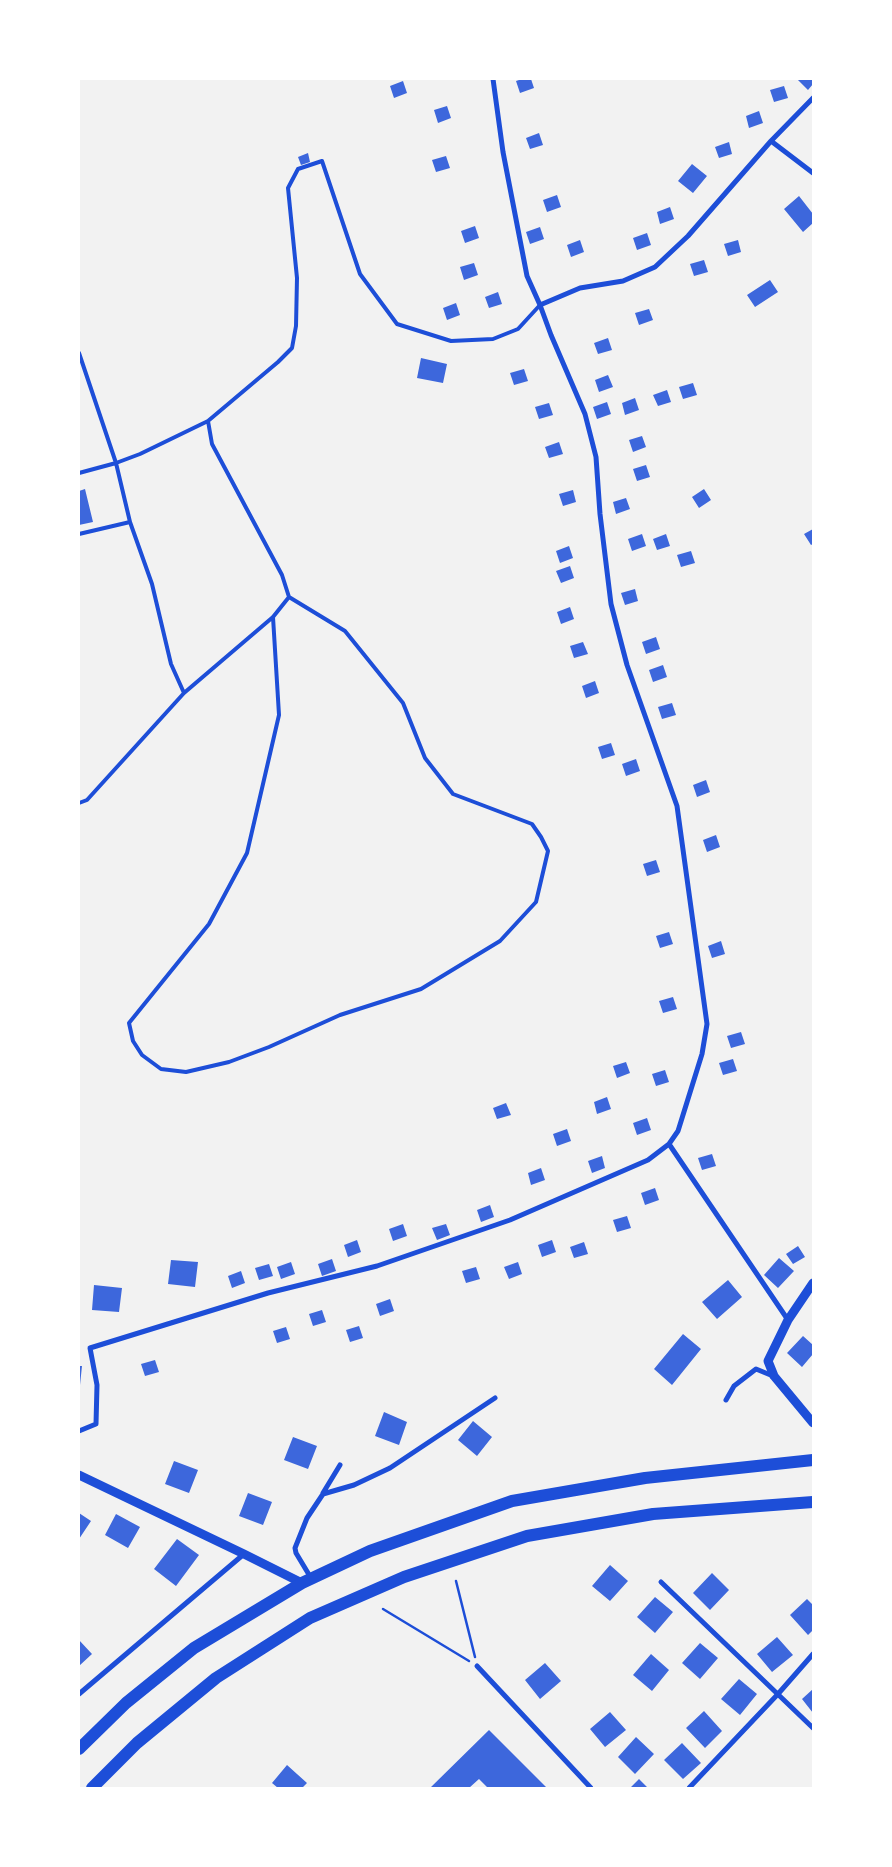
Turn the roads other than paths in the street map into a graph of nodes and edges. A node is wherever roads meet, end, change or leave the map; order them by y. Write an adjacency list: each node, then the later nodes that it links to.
1 (493, 79): 5 (street)
2 (813, 98): 3 (street)
3 (771, 141): 4 (street); 5 (street)
4 (813, 173)
5 (540, 305): 7 (lane); 16 (street)
6 (79, 353): 8 (lane)
7 (208, 421): 8 (lane); 12 (lane)
8 (116, 463): 9 (lane); 10 (lane)
9 (79, 473)
10 (130, 522): 11 (lane); 14 (lane)
11 (79, 534)
12 (289, 597): 13 (lane); 13 (lane)
13 (273, 616): 14 (lane)
14 (184, 693): 15 (lane)
15 (79, 803)
16 (669, 1144): 18 (street); 23 (street)
17 (813, 1284): 18 (street)
18 (788, 1320): 19 (street)
19 (774, 1376): 21 (street); 22 (street)
20 (494, 1398): 27 (street)
21 (726, 1400)
22 (813, 1423)
23 (79, 1431)
24 (813, 1460): 30 (main road)
25 (340, 1465): 27 (street)
26 (79, 1475): 29 (street)
27 (323, 1494): 30 (street)
28 (813, 1502): 38 (main road)
29 (244, 1554): 30 (street); 34 (street)
30 (307, 1581): 37 (main road)
31 (661, 1582): 35 (street)
32 (813, 1654): 35 (street)
33 (477, 1666): 39 (street)
34 (79, 1694)
35 (778, 1694): 36 (street); 40 (street)
36 (813, 1728)
37 (79, 1749)
38 (92, 1788)
39 (592, 1788)
40 (689, 1788)

